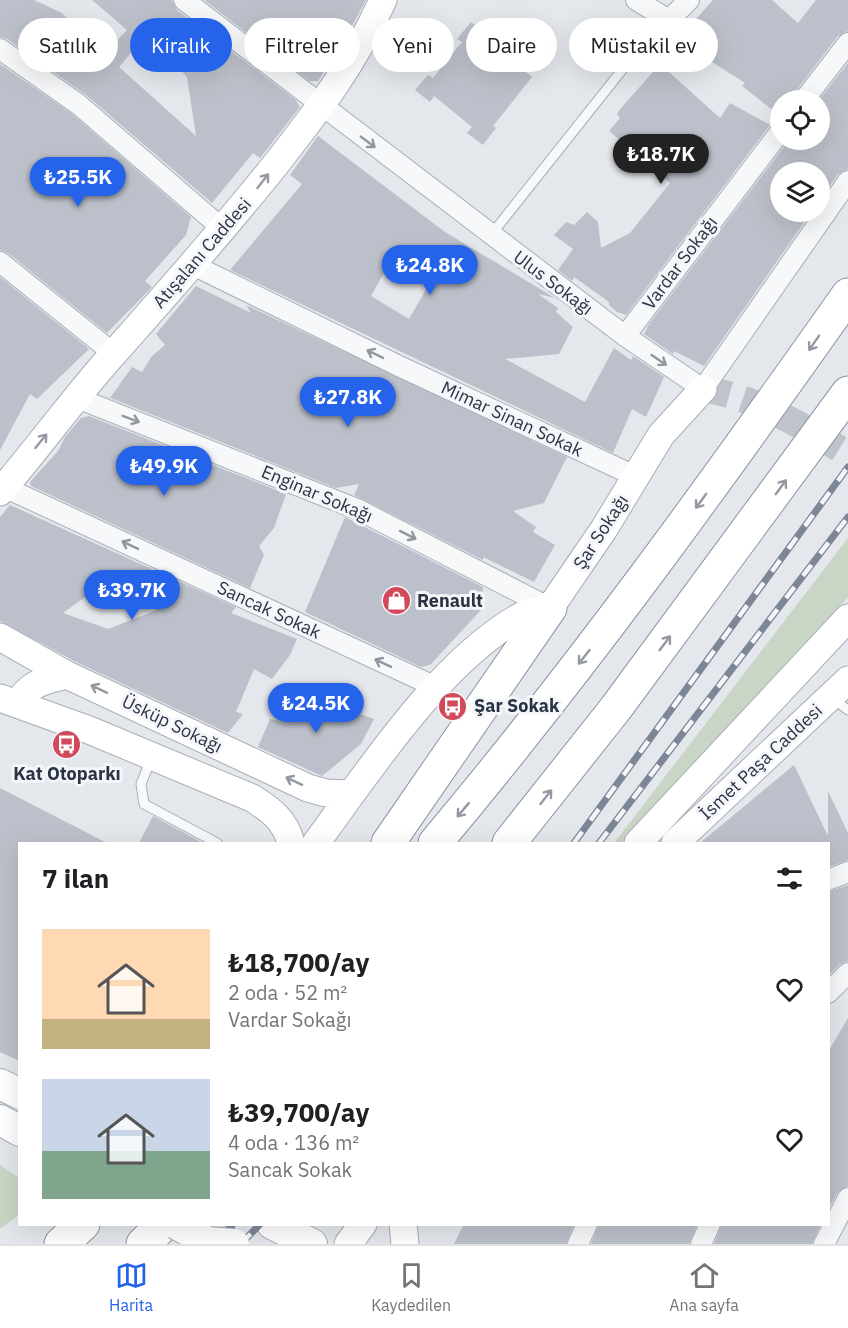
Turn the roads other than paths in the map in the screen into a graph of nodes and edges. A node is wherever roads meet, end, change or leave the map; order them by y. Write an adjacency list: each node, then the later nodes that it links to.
1 (184, 0): 9 (street, Ulus Sokağı)
2 (382, 0): 9 (street, Atışalanı Caddesi)
3 (636, 0): 5 (street)
4 (689, 0): 5 (street)
5 (664, 17): 13 (lane)
6 (848, 43): 8 (street)
7 (0, 49): 12 (street)
8 (812, 90)
9 (322, 106): 12 (street, Atışalanı Caddesi, one-way to 9); 13 (street, Ulus Sokağı, one-way to 13)
10 (770, 145): 17 (street, Vardar Sokağı)
11 (848, 181): 19 (street, Şar Sokağı)
12 (224, 230): 15 (street, Atışalanı Caddesi)
13 (491, 235): 17 (street, Ulus Sokağı)
14 (0, 262): 18 (street)
15 (193, 265): 18 (street, Atışalanı Caddesi); 22 (street, Mimar Sinan Sokak, one-way to 15)
16 (848, 295): 37 (highway, one-way to 37)
17 (625, 336): 19 (street, Ulus Sokağı, one-way to 19)
18 (113, 354): 21 (street, Atışalanı Caddesi)
19 (703, 389): 22 (street, Şar Sokağı)
20 (848, 393): 38 (highway, one-way to 20)
21 (77, 398): 23 (street, Atışalanı Caddesi, one-way to 21); 24 (street, Enginar Sokağı, one-way to 24)
22 (637, 477): 24 (street, Şar Sokağı)
23 (2, 489): 28 (street, Sancak Sokak, one-way to 23)
24 (550, 608): 28 (street); 36 (highway)
25 (848, 618): 39 (street)
26 (0, 637): 27 (street, Üsküp Sokağı)
27 (67, 675): 30 (street); 32 (street, Üsküp Sokağı, one-way to 27)
28 (436, 687): 32 (street)
29 (842, 695): 40 (street, İsmet Paşa Caddesi)
30 (9, 701): 31 (street, Üsküp Sokağı)
31 (152, 757): 33 (lane); 34 (street, Üsküp Sokağı)
32 (350, 794): 35 (street)
33 (216, 842)
34 (291, 842)
35 (317, 842)
36 (389, 842)
37 (436, 842)
38 (510, 842)
39 (639, 842)
40 (676, 842)
41 (848, 872): 42 (street)
42 (830, 879)
43 (848, 973): 44 (street)
44 (830, 991)
45 (0, 1078): 46 (street)
46 (18, 1079)
47 (0, 1084): 48 (main road)
48 (18, 1093)
49 (0, 1120): 50 (main road)
50 (18, 1130)
51 (848, 1198): 67 (street)
52 (81, 1226): 60 (highway)
53 (162, 1226): 61 (highway)
54 (181, 1226): 59 (main road, bridge)
55 (362, 1226): 63 (street)
56 (403, 1226): 64 (street)
57 (586, 1226): 65 (street)
58 (709, 1226): 66 (street)
59 (210, 1238): 62 (highway)
60 (61, 1244)
61 (143, 1244)
62 (170, 1244)
63 (348, 1244)
64 (405, 1244)
65 (578, 1244)
66 (701, 1244)
67 (824, 1244)

